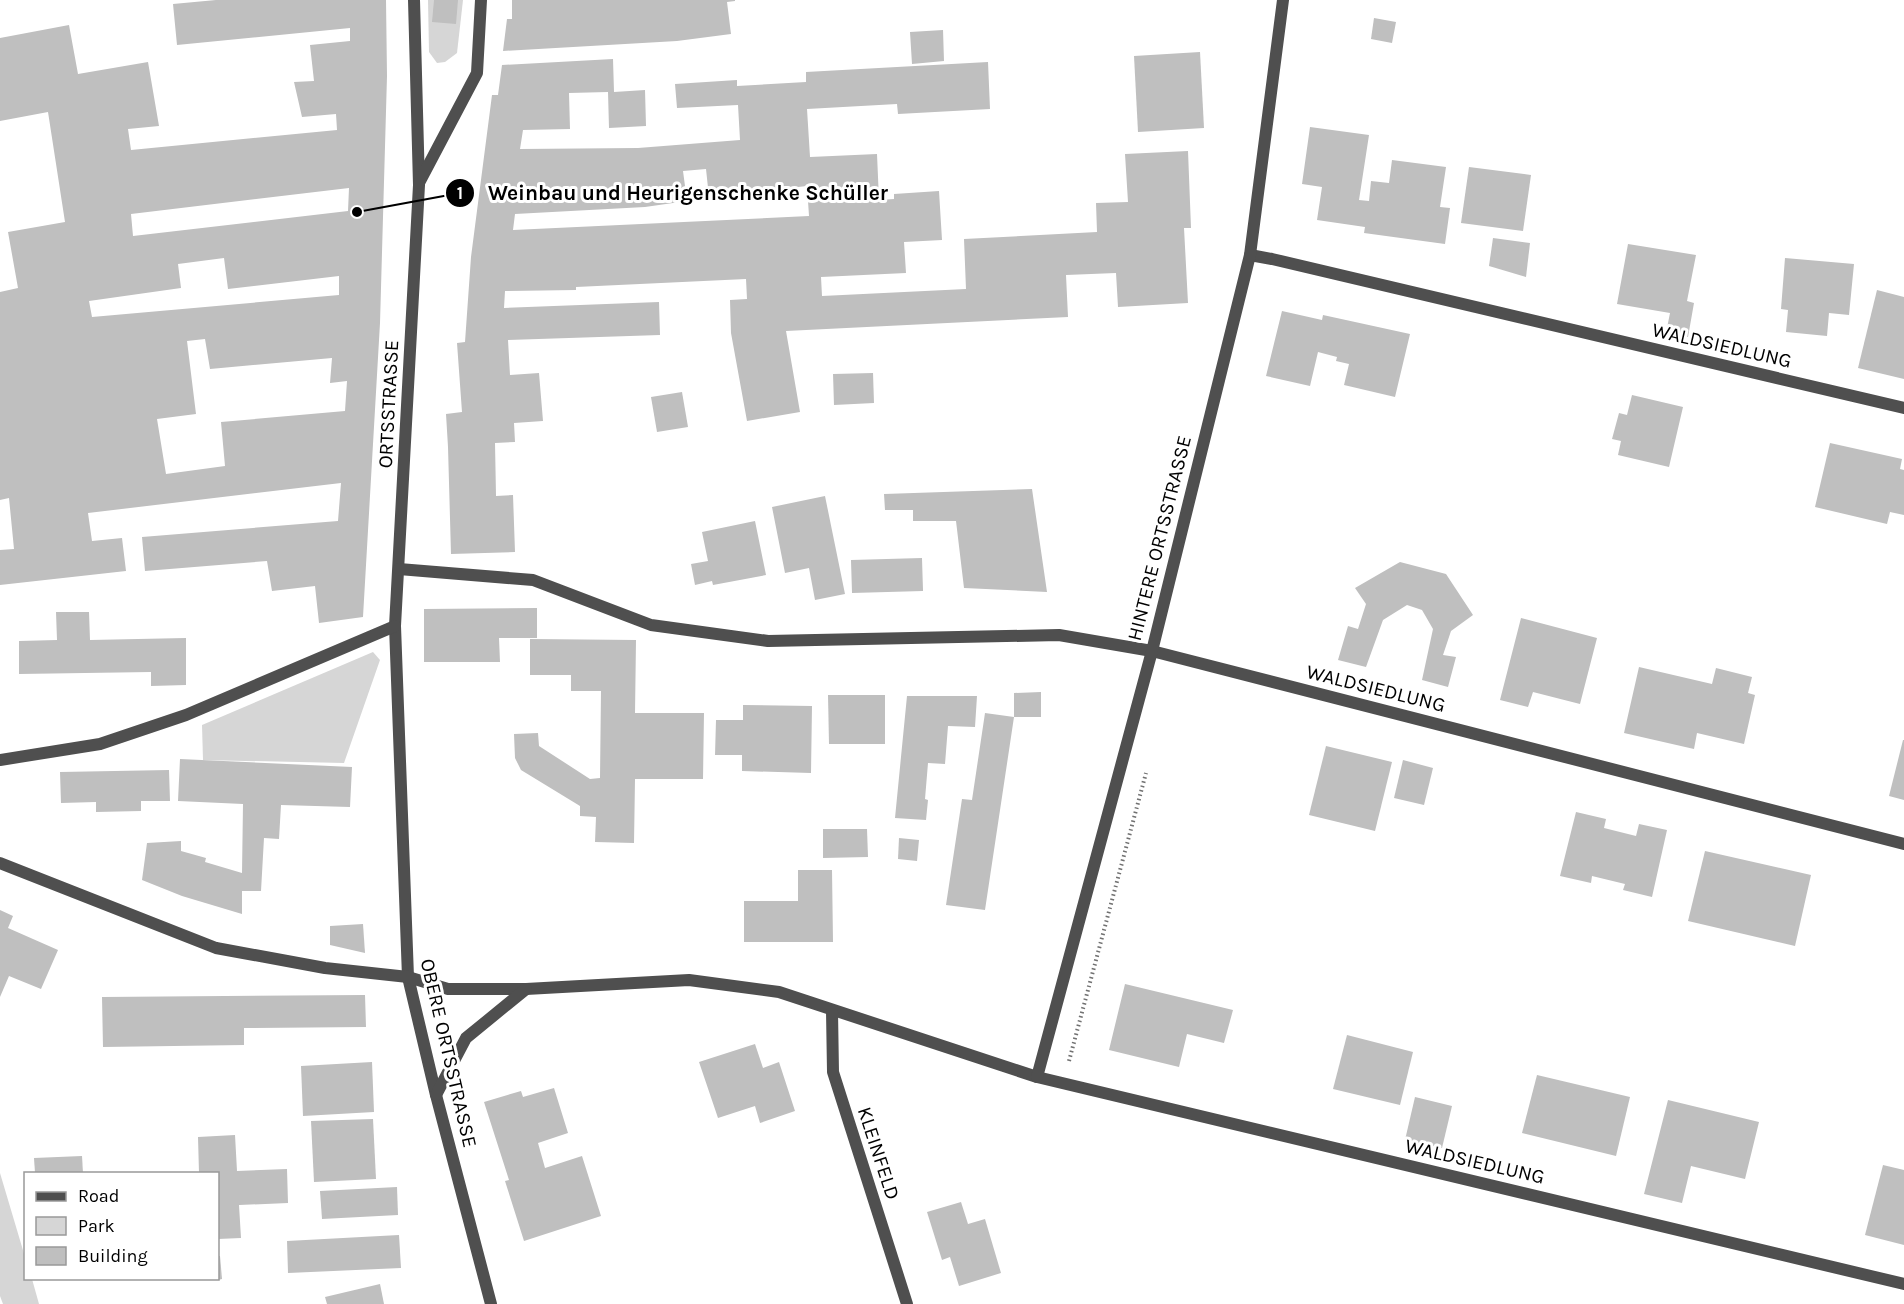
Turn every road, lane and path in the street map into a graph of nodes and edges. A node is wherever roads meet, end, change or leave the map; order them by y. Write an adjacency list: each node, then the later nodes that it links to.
1 (414, 0): 4 (street, ORTSSTRASSE)
2 (481, 0): 4 (street, ORTSSTRASSE)
3 (1283, 0): 5 (street, HINTERE ORTSSTRASSE)
4 (419, 184): 7 (street, ORTSSTRASSE)
5 (1250, 255): 6 (street, WALDSIEDLUNG); 9 (street, HINTERE ORTSSTRASSE)
6 (1904, 408)
7 (399, 569): 8 (street, ORTSSTRASSE); 9 (street, WALDSIEDLUNG)
8 (395, 626): 10 (street); 13 (street, OBERE ORTSSTRASSE)
9 (1152, 651): 11 (street, WALDSIEDLUNG); 16 (street, HINTERE ORTSSTRASSE)
10 (0, 760)
11 (1904, 844)
12 (0, 863): 13 (street, WALDSIEDLUNG)
13 (408, 977): 14 (street, WALDSIEDLUNG); 17 (street, OBERE ORTSSTRASSE)
14 (526, 989): 15 (street, WALDSIEDLUNG); 17 (street)
15 (832, 1011): 16 (street, WALDSIEDLUNG); 20 (street, KLEINFELD)
16 (1037, 1077): 18 (street, WALDSIEDLUNG)
17 (436, 1095): 19 (street, OBERE ORTSSTRASSE)
18 (1904, 1284)
19 (491, 1304)
20 (907, 1304)

